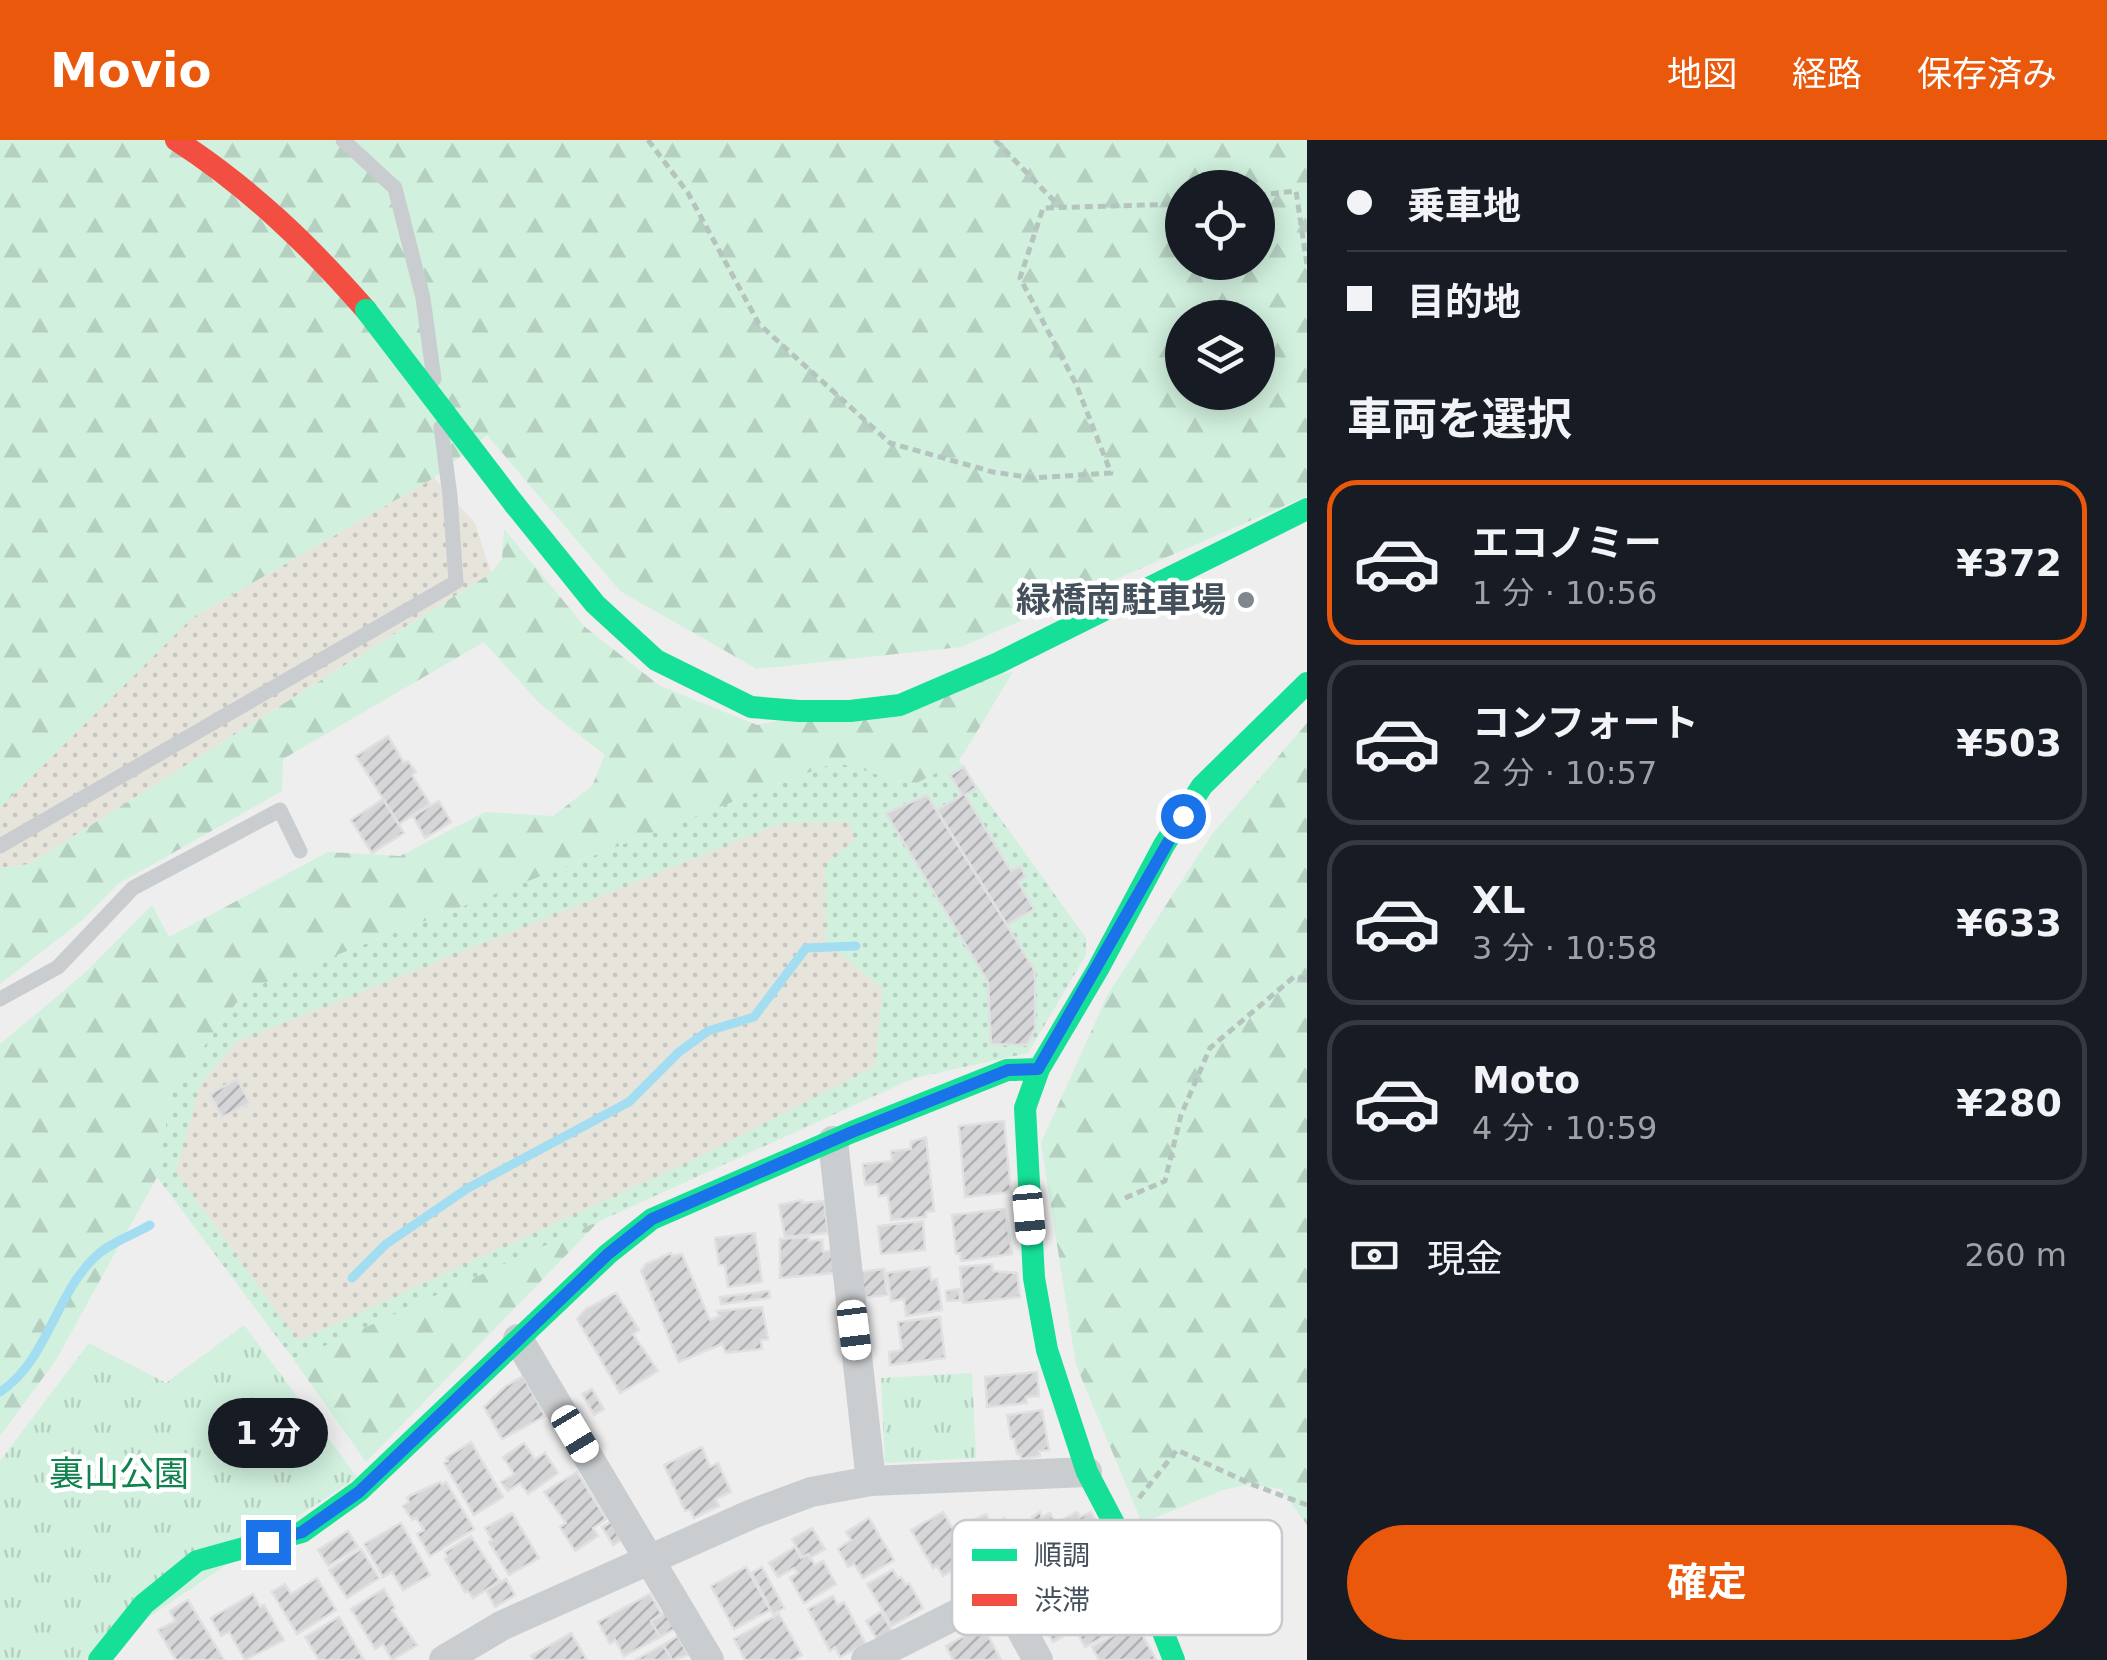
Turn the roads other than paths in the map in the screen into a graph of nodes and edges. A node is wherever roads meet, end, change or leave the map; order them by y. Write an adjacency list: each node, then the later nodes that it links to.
1 (176, 140): 3 (street, bridge)
2 (343, 140): 5 (lane)
3 (1307, 509)
4 (1307, 683): 8 (street)
5 (0, 846)
6 (300, 851): 7 (lane)
7 (0, 998)
8 (1038, 1069): 9 (street); 11 (street)
9 (833, 1140): 10 (street); 12 (street)
10 (518, 1339): 14 (street); 19 (street)
11 (1087, 1472): 12 (street); 13 (street)
12 (871, 1481): 14 (street)
13 (1112, 1520)
14 (650, 1559): 20 (street); 21 (street)
15 (952, 1625): 18 (street)
16 (1024, 1635): 23 (street)
17 (1164, 1635): 24 (street)
18 (919, 1647): 22 (street)
19 (100, 1660)
20 (444, 1660)
21 (709, 1660)
22 (866, 1660)
23 (1038, 1660)
24 (1174, 1660)

